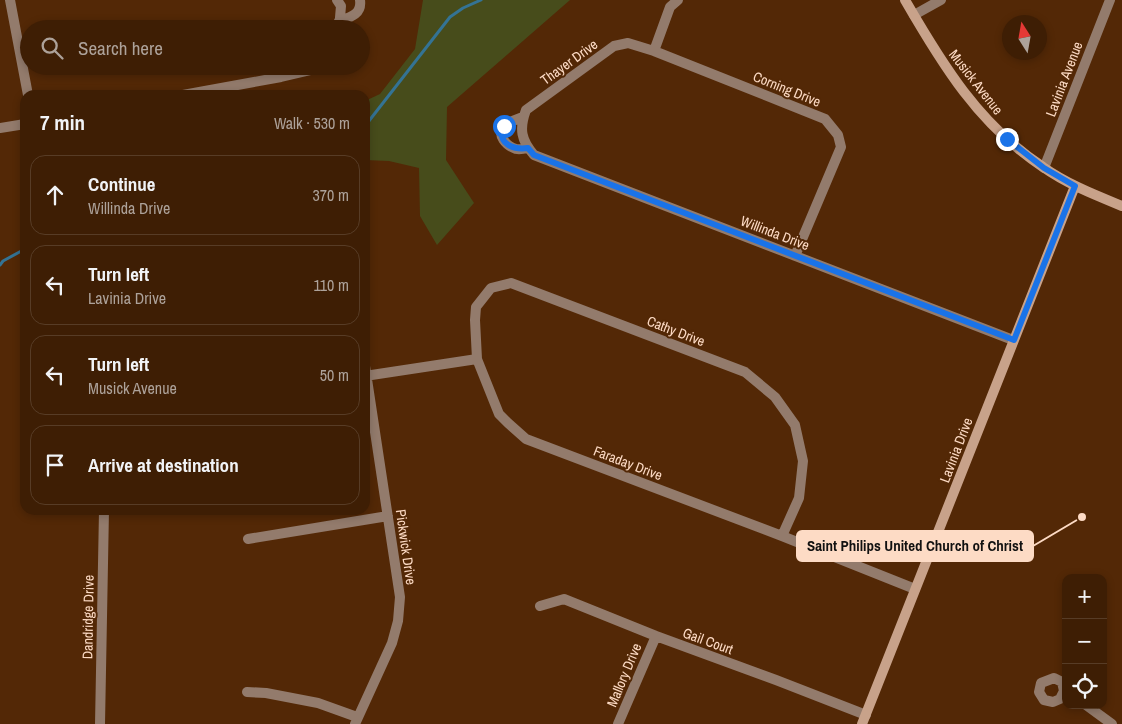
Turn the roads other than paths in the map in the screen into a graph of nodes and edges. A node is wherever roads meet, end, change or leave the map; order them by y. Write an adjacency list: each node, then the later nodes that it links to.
1 (10, 0): 12 (street)
2 (360, 0): 10 (street)
3 (678, 0): 11 (street)
4 (905, 0): 8 (street, Musick Avenue)
5 (942, 0): 8 (street)
6 (1110, 0): 21 (street, Lavinia Avenue)
7 (339, 3): 9 (street)
8 (914, 15): 21 (street, Musick Avenue)
9 (339, 20)
10 (346, 20)
11 (654, 51): 17 (street, Thayer Drive); 24 (street, Corning Drive)
12 (20, 53)
13 (24, 75): 15 (street)
14 (290, 75): 16 (street)
15 (27, 90)
16 (210, 90)
17 (523, 117): 20 (street); 20 (street, Willinda Drive)
18 (20, 125): 19 (street)
19 (0, 128)
20 (528, 148): 24 (street, Willinda Drive)
21 (1044, 168): 22 (street, Musick Avenue)
22 (1075, 186): 23 (street, Musick Avenue); 25 (street, Lavinia Drive)
23 (1122, 206)
24 (796, 256): 25 (street, Willinda Drive)
25 (1014, 340): 33 (street, Lavinia Drive)
26 (477, 359): 27 (street); 31 (street, Faraday Drive); 31 (street, Cathy Drive)
27 (370, 372)
28 (370, 404): 30 (street, Pickwick Drive)
29 (104, 515): 40 (street, Dandridge Drive)
30 (388, 516): 32 (street); 39 (street, Pickwick Drive)
31 (782, 536): 33 (street, Faraday Drive)
32 (248, 539)
33 (915, 589): 38 (street, Lavinia Drive)
34 (540, 606): 35 (street, Gail Court)
35 (656, 636): 38 (street, Gail Court); 41 (street, Mallory Drive)
36 (247, 692): 39 (street)
37 (1091, 709): 42 (street)
38 (864, 719)
39 (356, 721)
40 (100, 724)
41 (618, 724)
42 (1112, 724)

